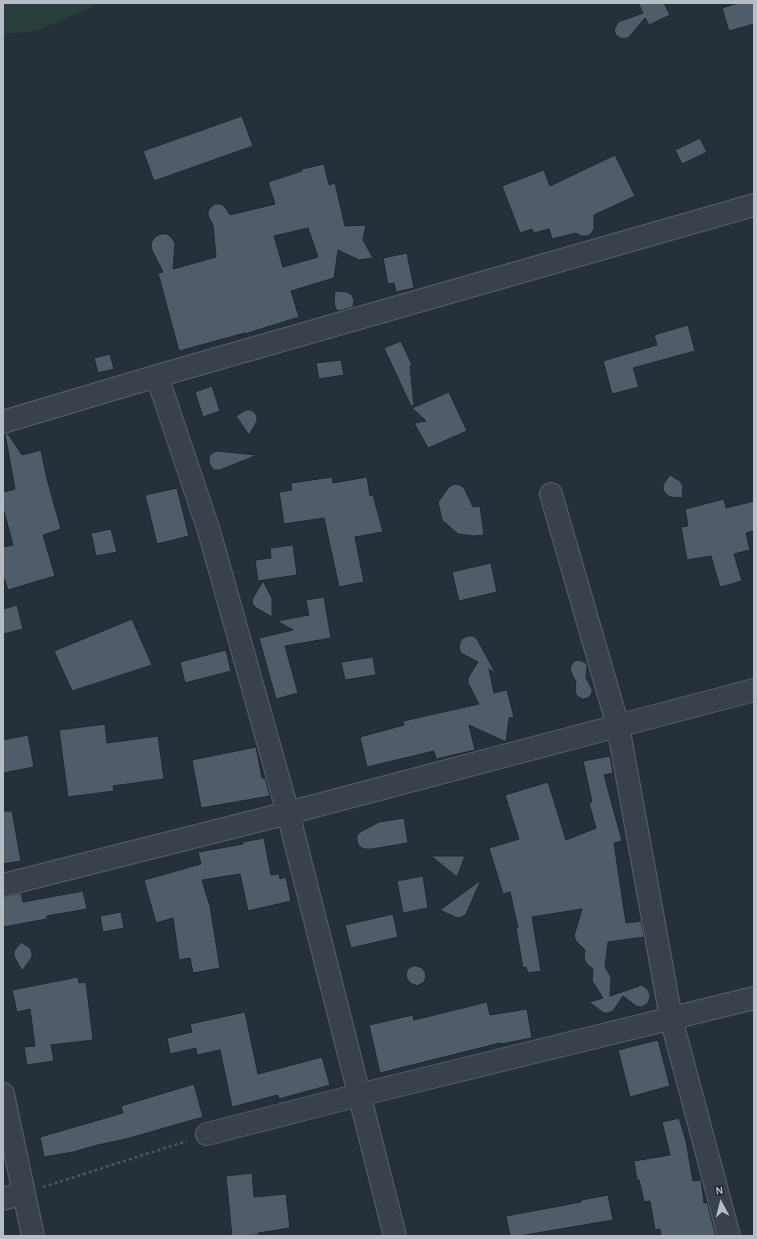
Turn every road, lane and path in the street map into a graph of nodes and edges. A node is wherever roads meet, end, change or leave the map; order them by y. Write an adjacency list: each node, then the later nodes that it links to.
1 (754, 205): 2 (street)
2 (157, 376): 3 (street); 7 (street)
3 (3, 422)
4 (551, 494): 6 (street)
5 (754, 690): 6 (street)
6 (618, 726): 7 (street); 10 (street)
7 (288, 813): 8 (street); 12 (street)
8 (3, 885)
9 (754, 998): 10 (street)
10 (671, 1018): 12 (street); 18 (street)
11 (3, 1094): 14 (street)
12 (359, 1095): 13 (street); 17 (street)
13 (207, 1134): 14 (path)
14 (24, 1193): 15 (street); 16 (street)
15 (3, 1199)
16 (33, 1236)
17 (395, 1236)
18 (730, 1236)

